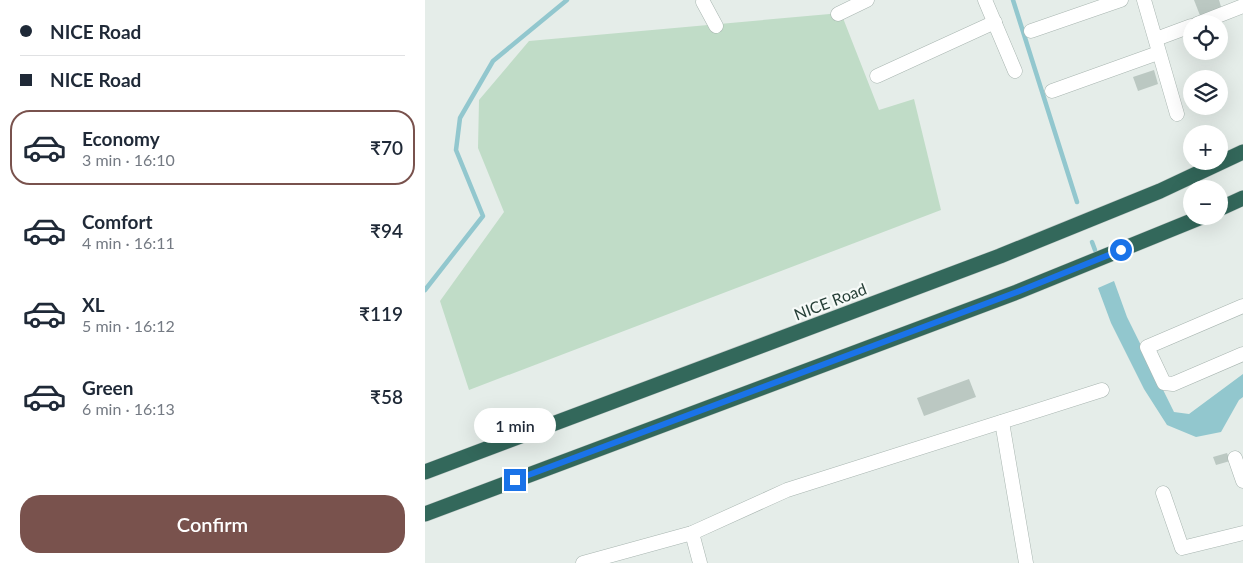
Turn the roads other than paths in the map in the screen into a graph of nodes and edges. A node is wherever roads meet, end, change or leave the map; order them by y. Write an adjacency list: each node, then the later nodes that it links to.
1 (867, 0): 7 (street)
2 (985, 0): 9 (street)
3 (1121, 0): 11 (street)
4 (1144, 0): 13 (street)
5 (704, 1): 10 (street)
6 (1243, 6): 8 (street)
7 (838, 14)
8 (1220, 15)
9 (995, 22): 14 (street); 15 (street)
10 (715, 26)
11 (1031, 31)
12 (1183, 31): 13 (street)
13 (1157, 46): 16 (street); 17 (street)
14 (1015, 71)
15 (877, 76)
16 (1053, 91)
17 (1177, 114)
18 (1243, 152): 27 (highway, NICE Road)
19 (1243, 198): 20 (highway)
20 (1228, 205)
21 (1183, 225): 30 (highway)
22 (1243, 306): 23 (street)
23 (1243, 354)
24 (1102, 390): 25 (street)
25 (1002, 422): 31 (street); 35 (street)
26 (1235, 458): 28 (street)
27 (425, 472)
28 (1243, 479)
29 (1163, 493): 32 (street)
30 (425, 514)
31 (692, 533): 33 (street); 34 (street)
32 (1243, 533)
33 (583, 563)
34 (700, 563)
35 (1026, 563)

